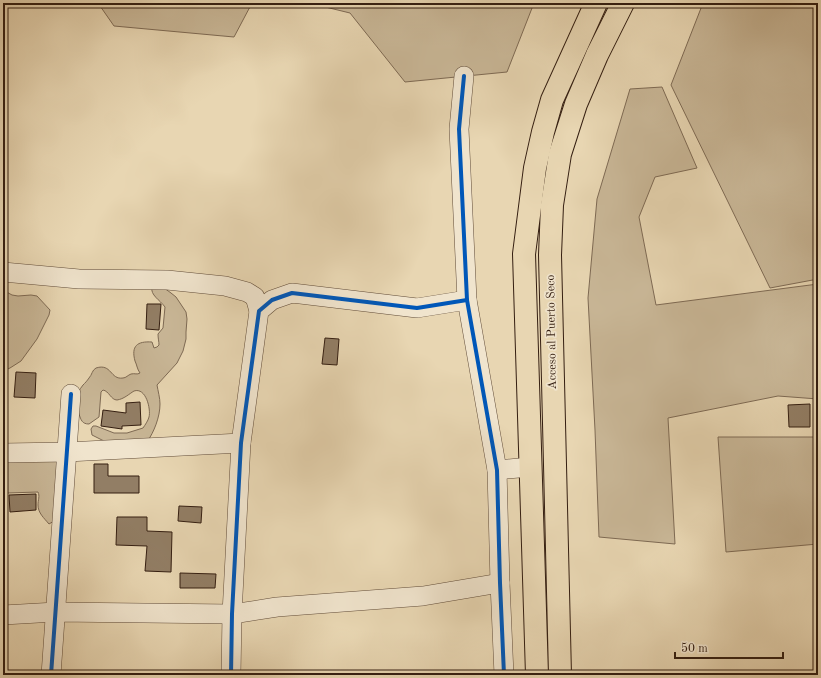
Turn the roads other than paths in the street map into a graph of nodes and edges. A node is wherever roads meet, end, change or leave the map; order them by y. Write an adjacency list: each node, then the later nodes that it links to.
1 (596, 3): 11 (main road)
2 (623, 3): 21 (main road, Acceso al Puerto Seco)
3 (464, 76): 5 (street)
4 (3, 272): 6 (street)
5 (467, 300): 6 (street); 12 (street)
6 (259, 311): 8 (street)
7 (71, 394): 9 (street)
8 (242, 443): 9 (street); 15 (street)
9 (67, 452): 10 (street); 14 (street)
10 (3, 453)
11 (530, 467): 12 (street); 20 (main road)
12 (497, 470): 13 (street)
13 (500, 583): 15 (street); 19 (street)
14 (56, 612): 15 (street); 16 (street); 17 (street)
15 (232, 614): 18 (street)
16 (3, 615)
17 (51, 675)
18 (231, 675)
19 (504, 675)
20 (536, 675)
21 (560, 675)

